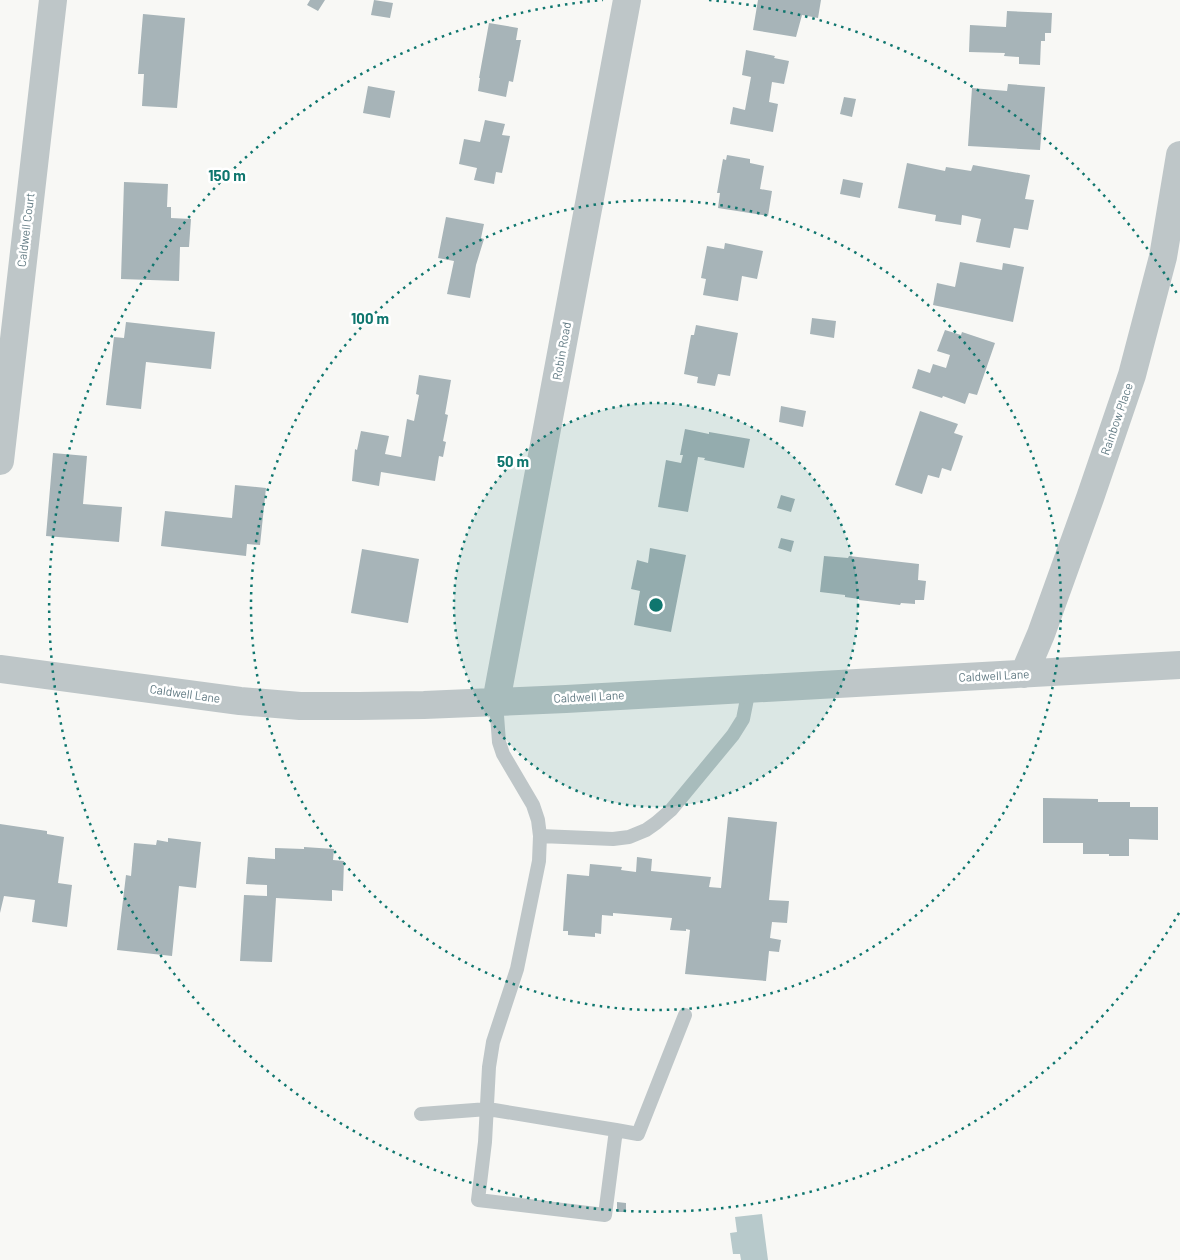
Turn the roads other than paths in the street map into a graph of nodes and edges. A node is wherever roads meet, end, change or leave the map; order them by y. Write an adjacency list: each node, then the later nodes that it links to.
1 (53, 0): 4 (street, Caldwell Court)
2 (627, 0): 9 (street, Robin Road)
3 (1180, 155): 7 (street, Rainbow Place)
4 (0, 461)
5 (1180, 665): 7 (street, Caldwell Lane)
6 (0, 669): 9 (street, Caldwell Lane)
7 (1024, 674): 8 (street, Caldwell Lane)
8 (749, 689): 9 (street, Caldwell Lane); 10 (lane)
9 (496, 702): 10 (lane)
10 (540, 836): 12 (lane)
11 (685, 1015): 14 (lane)
12 (488, 1109): 13 (lane); 14 (lane); 14 (lane)
13 (421, 1114)
14 (616, 1130)

